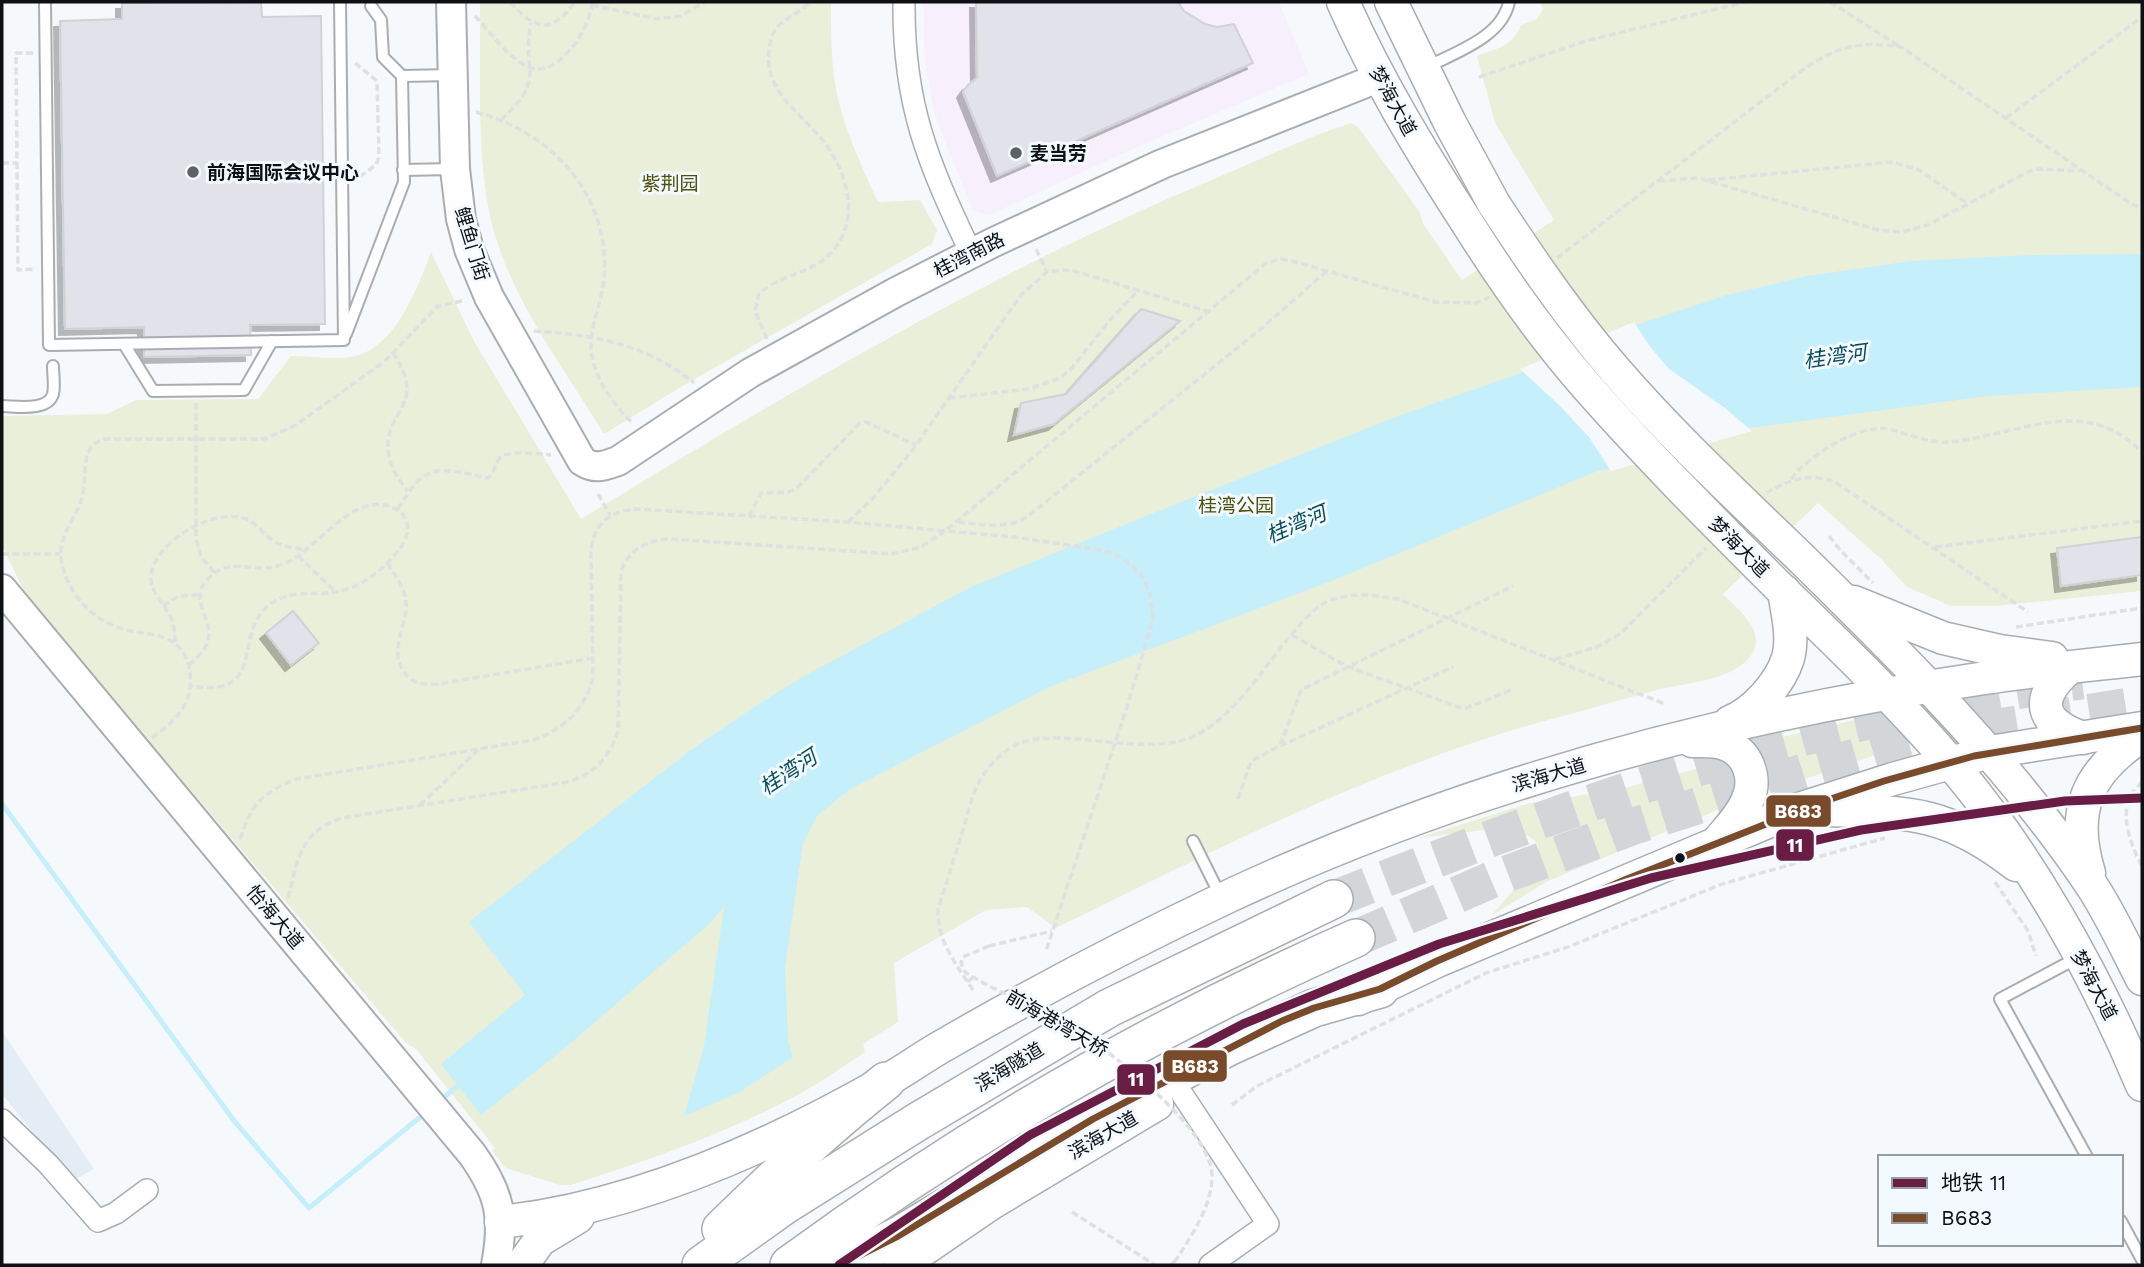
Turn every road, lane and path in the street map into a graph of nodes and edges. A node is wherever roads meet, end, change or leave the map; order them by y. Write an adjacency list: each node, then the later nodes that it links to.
1 (45, 2): 23 (lane)
2 (340, 2): 22 (lane)
3 (510, 2): 19 (path)
4 (575, 2): 19 (path)
5 (705, 2): 15 (path)
6 (810, 2): 57 (path)
7 (904, 2): 44 (street)
8 (1333, 2): 20 (main road)
9 (1343, 2): 20 (main road, 梦海大道)
10 (1391, 2): 24 (main road, 梦海大道)
11 (1400, 2): 24 (main road)
12 (1509, 2): 24 (lane)
13 (1746, 2): 28 (path)
14 (1830, 2): 21 (path)
15 (592, 3): 25 (path)
16 (371, 6): 27 (lane)
17 (463, 8): 25 (path); 26 (street, 鲤鱼门街)
18 (2142, 17): 31 (path)
19 (531, 23): 25 (path)
20 (1355, 31): 29 (main road, 梦海大道)
21 (1901, 47): 31 (path); 39 (path)
22 (341, 52): 40 (lane); 40 (path)
23 (46, 53): 34 (path); 46 (lane)
24 (1420, 60): 96 (main road, 梦海大道, bridge)
25 (531, 68): 32 (path)
26 (452, 75): 27 (lane); 35 (street, 鲤鱼门街)
27 (402, 76): 36 (lane)
28 (1479, 77)
29 (1378, 78): 44 (street, 桂湾南路); 92 (main road, 梦海大道, bridge)
30 (474, 112): 32 (path)
31 (2006, 118): 37 (path)
32 (501, 120): 54 (path)
33 (2, 163): 34 (path)
34 (17, 163): 46 (path)
35 (454, 169): 36 (lane); 70 (street, 鲤鱼门街)
36 (403, 170): 55 (lane)
37 (2083, 171): 41 (path); 42 (path)
38 (1706, 180): 39 (path); 41 (path); 41 (path)
39 (1657, 181): 45 (path)
40 (342, 189): 55 (lane)
41 (1968, 204)
42 (2142, 209)
43 (1036, 249): 48 (path)
44 (971, 253): 70 (street, 桂湾南路)
45 (1551, 262)
46 (48, 269): 58 (lane)
47 (1328, 271): 50 (path); 52 (path); 78 (path)
48 (1047, 272): 49 (path); 63 (path)
49 (1138, 290): 52 (path); 63 (path)
50 (1496, 294)
51 (462, 301): 59 (path)
52 (1210, 312): 78 (path)
53 (534, 331): 54 (path)
54 (592, 336): 61 (path); 65 (path)
55 (344, 340): 56 (lane)
56 (272, 341): 58 (lane); 62 (lane)
57 (768, 342)
58 (124, 344): 62 (lane)
59 (393, 352): 66 (path); 72 (path)
60 (53, 366): 64 (lane)
61 (696, 385)
62 (196, 391): 66 (path)
63 (949, 398): 67 (path)
64 (2, 406)
65 (633, 424)
66 (196, 439): 80 (path); 86 (path)
67 (916, 445): 76 (path); 77 (path)
68 (2142, 453): 71 (path)
69 (551, 455): 72 (path)
70 (582, 461)
71 (1790, 480)
72 (408, 491): 74 (path)
73 (598, 494): 75 (path)
74 (398, 509): 84 (path); 88 (path)
75 (610, 514): 76 (path); 102 (path)
76 (749, 516): 77 (path)
77 (848, 522): 81 (path)
78 (956, 522): 81 (path)
79 (2142, 522): 83 (path)
80 (196, 525): 84 (path); 89 (path); 97 (path)
81 (945, 531): 120 (path); 128 (path)
82 (1829, 536): 90 (path)
83 (1933, 547)
84 (306, 550): 87 (path)
85 (2, 554): 86 (path)
86 (60, 554): 101 (path)
87 (298, 556): 89 (path); 94 (path)
88 (387, 564): 94 (path); 102 (path)
89 (215, 573): 95 (path)
90 (1876, 585)
91 (1513, 586): 106 (path, bridge)
92 (1781, 588): 113 (main road, 梦海大道); 115 (main road)
93 (2, 589): 159 (street, 怡海大道)
94 (336, 592): 109 (path)
95 (200, 595): 97 (path); 105 (path)
96 (1839, 596): 104 (main road); 110 (main road, 梦海大道)
97 (163, 606): 101 (path)
98 (2142, 608): 99 (path)
99 (2005, 629)
100 (1292, 635): 106 (path); 114 (path); 120 (path)
101 (175, 643): 105 (path)
102 (593, 658): 123 (path)
103 (2142, 659): 104 (main road, 滨海大道)
104 (2102, 664): 108 (main road, 滨海大道)
105 (189, 665): 109 (path)
106 (1346, 666): 111 (path); 122 (path, bridge)
107 (1453, 667): 111 (path)
108 (2069, 668): 110 (main road, 滨海大道); 118 (main road)
109 (191, 686): 121 (path)
110 (1930, 687): 113 (main road, 滨海大道); 124 (main road, 梦海大道)
111 (1406, 688): 112 (path); 122 (path)
112 (1511, 690)
113 (1887, 694): 115 (main road, 滨海大道); 125 (main road, 梦海大道)
114 (1665, 704)
115 (1714, 729): 119 (main road, 滨海大道)
116 (2142, 729): 118 (main road, 滨海大道)
117 (2142, 736): 137 (main road)
118 (2083, 738): 124 (main road, 滨海大道)
119 (1672, 741): 133 (main road); 140 (main road, 滨海大道)
120 (1114, 743): 141 (path); 147 (path)
121 (144, 744)
122 (1280, 746): 127 (path, bridge)
123 (479, 749): 128 (path); 131 (path)
124 (1990, 752): 125 (main road, 滨海大道); 137 (main road, 梦海大道)
125 (1950, 762): 129 (main road, 滨海大道); 136 (main road, 梦海大道)
126 (2142, 782): 134 (path)
127 (1238, 799)
128 (418, 806): 139 (path)
129 (1796, 810): 133 (main road, 滨海大道); 136 (main road)
130 (1895, 835): 153 (path)
131 (239, 840)
132 (1193, 841): 140 (lane)
133 (1718, 841): 148 (main road, 滨海大道)
134 (2142, 867)
135 (1993, 878): 144 (path)
136 (2039, 888): 145 (main road, 梦海大道)
137 (2093, 888): 146 (main road, 梦海大道)
138 (1334, 899): 165 (highway, 滨海隧道)
139 (288, 900)
140 (1222, 900): 150 (main road, 滨海大道)
141 (1052, 931): 143 (path); 147 (path, bridge)
142 (1356, 938): 166 (highway)
143 (1046, 951)
144 (2036, 956)
145 (2080, 956): 151 (main road, 梦海大道); 155 (lane)
146 (2142, 979)
147 (971, 980): 149 (path); 170 (path, 前海港湾天桥, bridge)
148 (1380, 989): 152 (main road, 滨海大道); 167 (highway)
149 (973, 990)
150 (886, 1081): 157 (main road, 滨海大道); 164 (highway)
151 (2142, 1085)
152 (1180, 1091): 168 (main road, 滨海大道); 171 (street)
153 (1232, 1105)
154 (2, 1120): 156 (street)
155 (2086, 1155)
156 (147, 1190)
157 (607, 1202): 159 (main road); 163 (main road)
158 (1072, 1212): 169 (path)
159 (501, 1222): 162 (street, 怡海大道)
160 (2123, 1225): 161 (lane)
161 (2142, 1260)
162 (496, 1265)
163 (522, 1265)
164 (686, 1265)
165 (701, 1265)
166 (789, 1265)
167 (840, 1265)
168 (901, 1265)
169 (1155, 1265)
170 (1171, 1265)
171 (1210, 1265)

